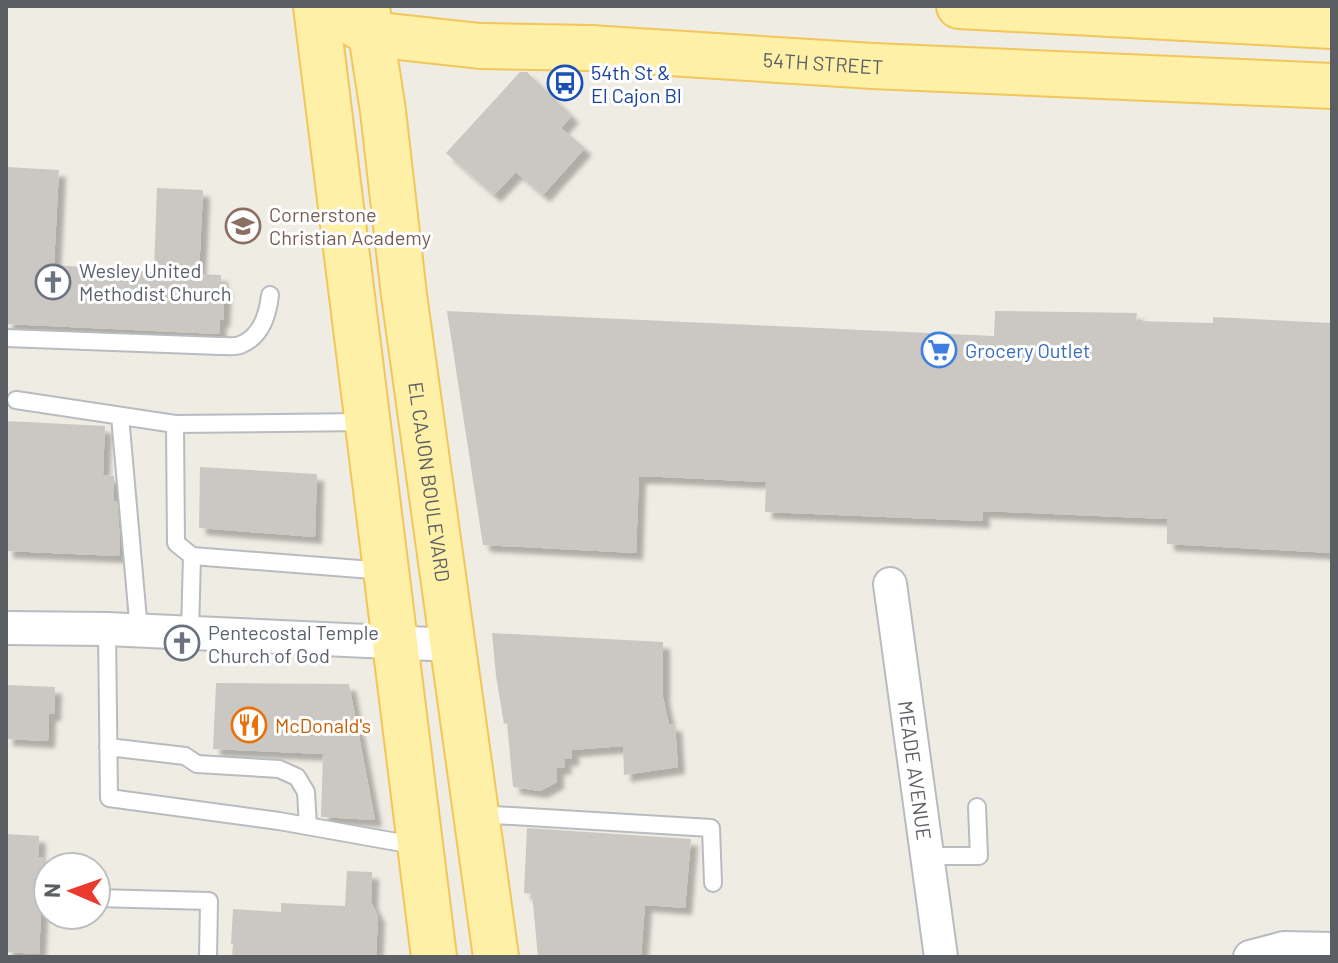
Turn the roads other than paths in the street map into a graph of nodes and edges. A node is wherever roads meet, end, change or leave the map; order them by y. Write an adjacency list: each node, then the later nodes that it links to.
1 (316, 6): 12 (main road)
2 (324, 6): 5 (main road, 54TH STREET)
3 (959, 6): 4 (main road)
4 (1139, 11): 6 (main road)
5 (369, 20): 7 (main road, 54TH STREET); 22 (main road, EL CAJON BOULEVARD)
6 (1332, 26)
7 (1332, 86)
8 (270, 295): 9 (lane)
9 (6, 338)
10 (16, 400): 11 (lane)
11 (120, 416): 13 (lane); 19 (lane)
12 (368, 422): 13 (lane); 15 (main road)
13 (175, 424): 14 (lane)
14 (192, 556): 15 (lane); 20 (lane)
15 (386, 571): 21 (main road)
16 (890, 584): 28 (street, MEADE AVENUE)
17 (6, 628): 18 (street)
18 (107, 629): 19 (street); 23 (lane)
19 (139, 631): 20 (street)
20 (190, 633): 21 (street)
21 (396, 642): 22 (street); 27 (main road)
22 (453, 645): 25 (main road, EL CAJON BOULEVARD)
23 (108, 747): 26 (lane); 26 (lane)
24 (977, 807): 28 (lane)
25 (477, 814): 29 (lane); 34 (main road, EL CAJON BOULEVARD)
26 (308, 826): 27 (lane)
27 (421, 846): 33 (main road)
28 (927, 856): 35 (street, MEADE AVENUE)
29 (713, 883)
30 (112, 898): 32 (lane)
31 (1332, 949): 36 (street)
32 (208, 957)
33 (434, 957)
34 (496, 957)
35 (941, 957)
36 (1250, 957)

